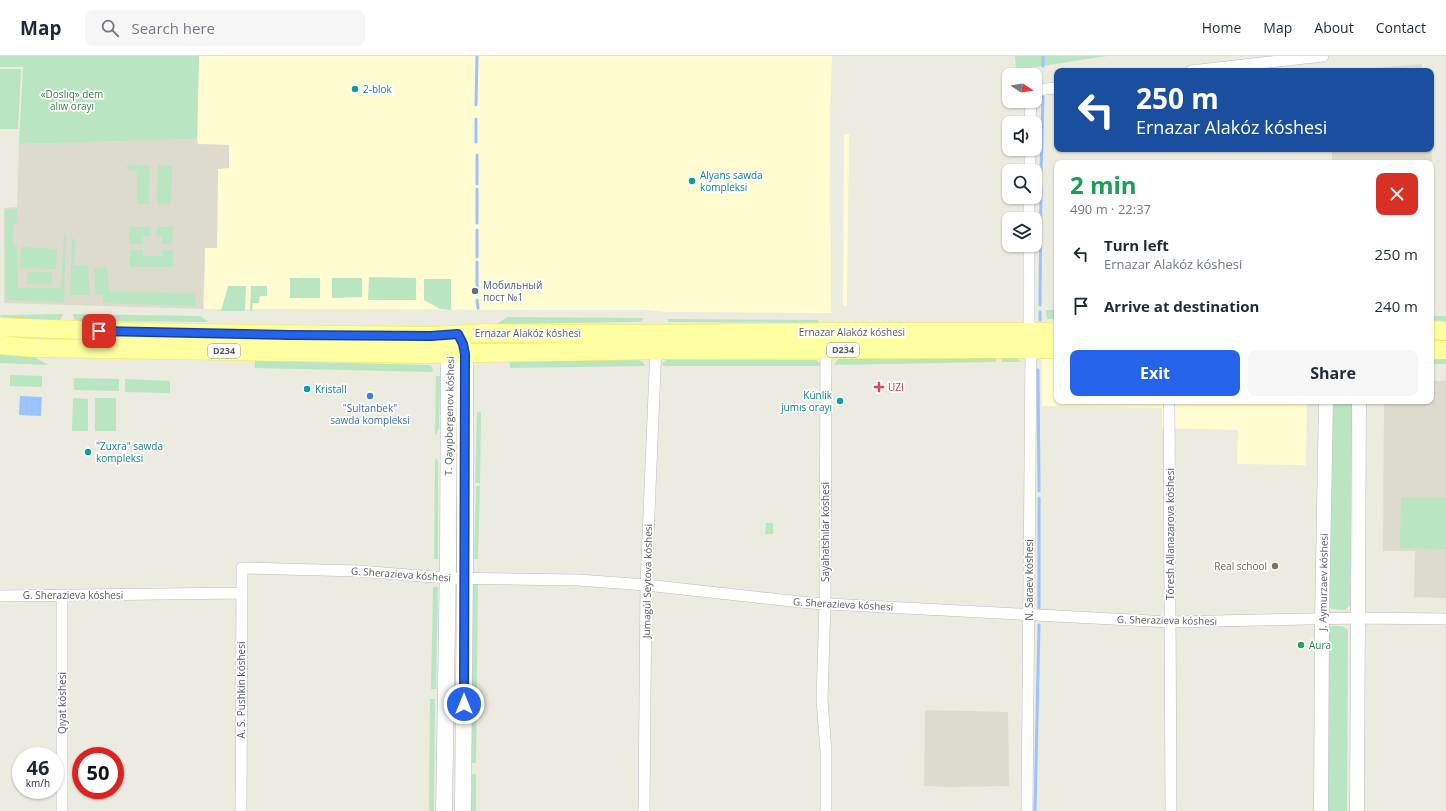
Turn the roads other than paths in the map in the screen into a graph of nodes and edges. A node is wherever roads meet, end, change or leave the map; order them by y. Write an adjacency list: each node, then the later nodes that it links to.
1 (1323, 56): 2 (street)
2 (1217, 68)
3 (1054, 88): 4 (street)
4 (1042, 89)
5 (1029, 252): 11 (street, N. Saraev kóshesi)
6 (0, 327): 12 (main road, Ernazar Alakóz kóshesi / D234)
7 (1434, 330): 8 (main road)
8 (1446, 330)
9 (1054, 333): 11 (main road, Ernazar Alakóz kóshesi / D234)
10 (458, 334): 12 (main road, Ernazar Alakóz kóshesi / D234); 13 (main road, Ernazar Alakóz kóshesi / D234); 19 (main road, T. Qayıpbergenov kóshesi)
11 (1030, 340): 13 (main road, Ernazar Alakóz kóshesi / D234); 15 (main road, Ernazar Alakóz kóshesi / D234); 16 (main road, Ernazar Alakóz kóshesi / D234); 33 (street, N. Saraev kóshesi)
12 (157, 341): 14 (main road, Ernazar Alakóz kóshesi / D234); 19 (main road, Ernazar Alakóz kóshesi / D234)
13 (656, 342): 16 (main road, Ernazar Alakóz kóshesi / D234); 19 (main road, Ernazar Alakóz kóshesi / D234); 28 (street, Jumagúl Seytova kóshesi)
14 (0, 346)
15 (1054, 348)
16 (826, 350): 32 (street, Sayahatshılar kóshesi)
17 (1434, 350): 18 (main road)
18 (1446, 350)
19 (457, 354): 20 (main road, T. Qayıpbergenov kóshesi); 21 (main road, T. Qayıpbergenov kóshesi)
20 (465, 378): 21 (main road); 27 (main road, T. Qayıpbergenov kóshesi)
21 (448, 380): 26 (main road, T. Qayıpbergenov kóshesi)
22 (1169, 404): 37 (street, Tóresh Allanazarova kóshesi)
23 (1326, 404): 35 (street, J. Aymurzaev kóshesi)
24 (1358, 404): 34 (street)
25 (242, 568): 26 (street, G. Sherazieva kóshesi); 29 (street, A. S. Pushkin kóshesi)
26 (447, 578): 27 (street, G. Sherazieva kóshesi); 40 (main road, T. Qayıpbergenov kóshesi)
27 (465, 578): 28 (street, G. Sherazieva kóshesi); 41 (main road, T. Qayıpbergenov kóshesi)
28 (646, 585): 32 (street, G. Sherazieva kóshesi); 42 (street, Jumagúl Seytova kóshesi)
29 (242, 593): 31 (street, G. Sherazieva kóshesi); 39 (street, A. S. Pushkin kóshesi)
30 (0, 596): 31 (street, G. Sherazieva kóshesi)
31 (62, 596): 38 (street, Qıyat kóshesi)
32 (825, 604): 33 (street, G. Sherazieva kóshesi); 43 (street, Sayahatshılar kóshesi)
33 (1029, 615): 37 (street, G. Sherazieva kóshesi); 44 (street, N. Saraev kóshesi)
34 (1358, 618): 35 (street, G. Sherazieva kóshesi); 36 (street, G. Sherazieva kóshesi); 47 (street)
35 (1322, 619): 37 (street, G. Sherazieva kóshesi); 46 (street, J. Aymurzaev kóshesi)
36 (1446, 619)
37 (1170, 622): 45 (street, Tóresh Allanazarova kóshesi)
38 (62, 811)
39 (241, 811)
40 (444, 811)
41 (463, 811)
42 (644, 811)
43 (826, 811)
44 (1026, 811)
45 (1171, 811)
46 (1321, 811)
47 (1357, 811)

